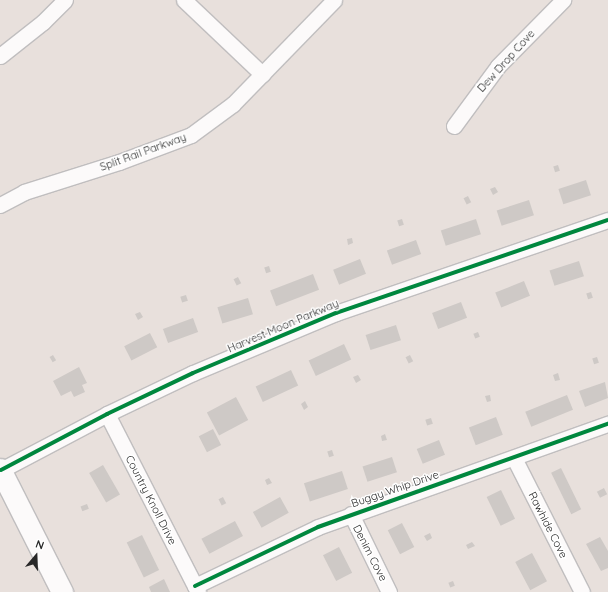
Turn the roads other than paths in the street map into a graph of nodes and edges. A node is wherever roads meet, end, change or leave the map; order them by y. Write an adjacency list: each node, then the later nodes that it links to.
1 (65, 0): 5 (street)
2 (184, 0): 6 (street)
3 (334, 0): 6 (street, Split Rail Parkway)
4 (563, 0): 7 (street, Dew Drop Cove)
5 (0, 56)
6 (262, 74): 8 (street, Split Rail Parkway)
7 (454, 126)
8 (0, 205)
9 (608, 220): 10 (street, Harvest Moon Parkway)
10 (107, 414): 13 (street, Harvest Moon Parkway); 15 (street, Country Knoll Drive)
11 (608, 424): 12 (street, Buggy Whip Drive)
12 (514, 458): 14 (street, Buggy Whip Drive); 18 (street, Rawhide Cove)
13 (0, 470): 16 (main road)
14 (351, 514): 15 (street, Buggy Whip Drive); 17 (street, Denim Cove)
15 (197, 589)
16 (62, 592)
17 (389, 592)
18 (582, 592)

